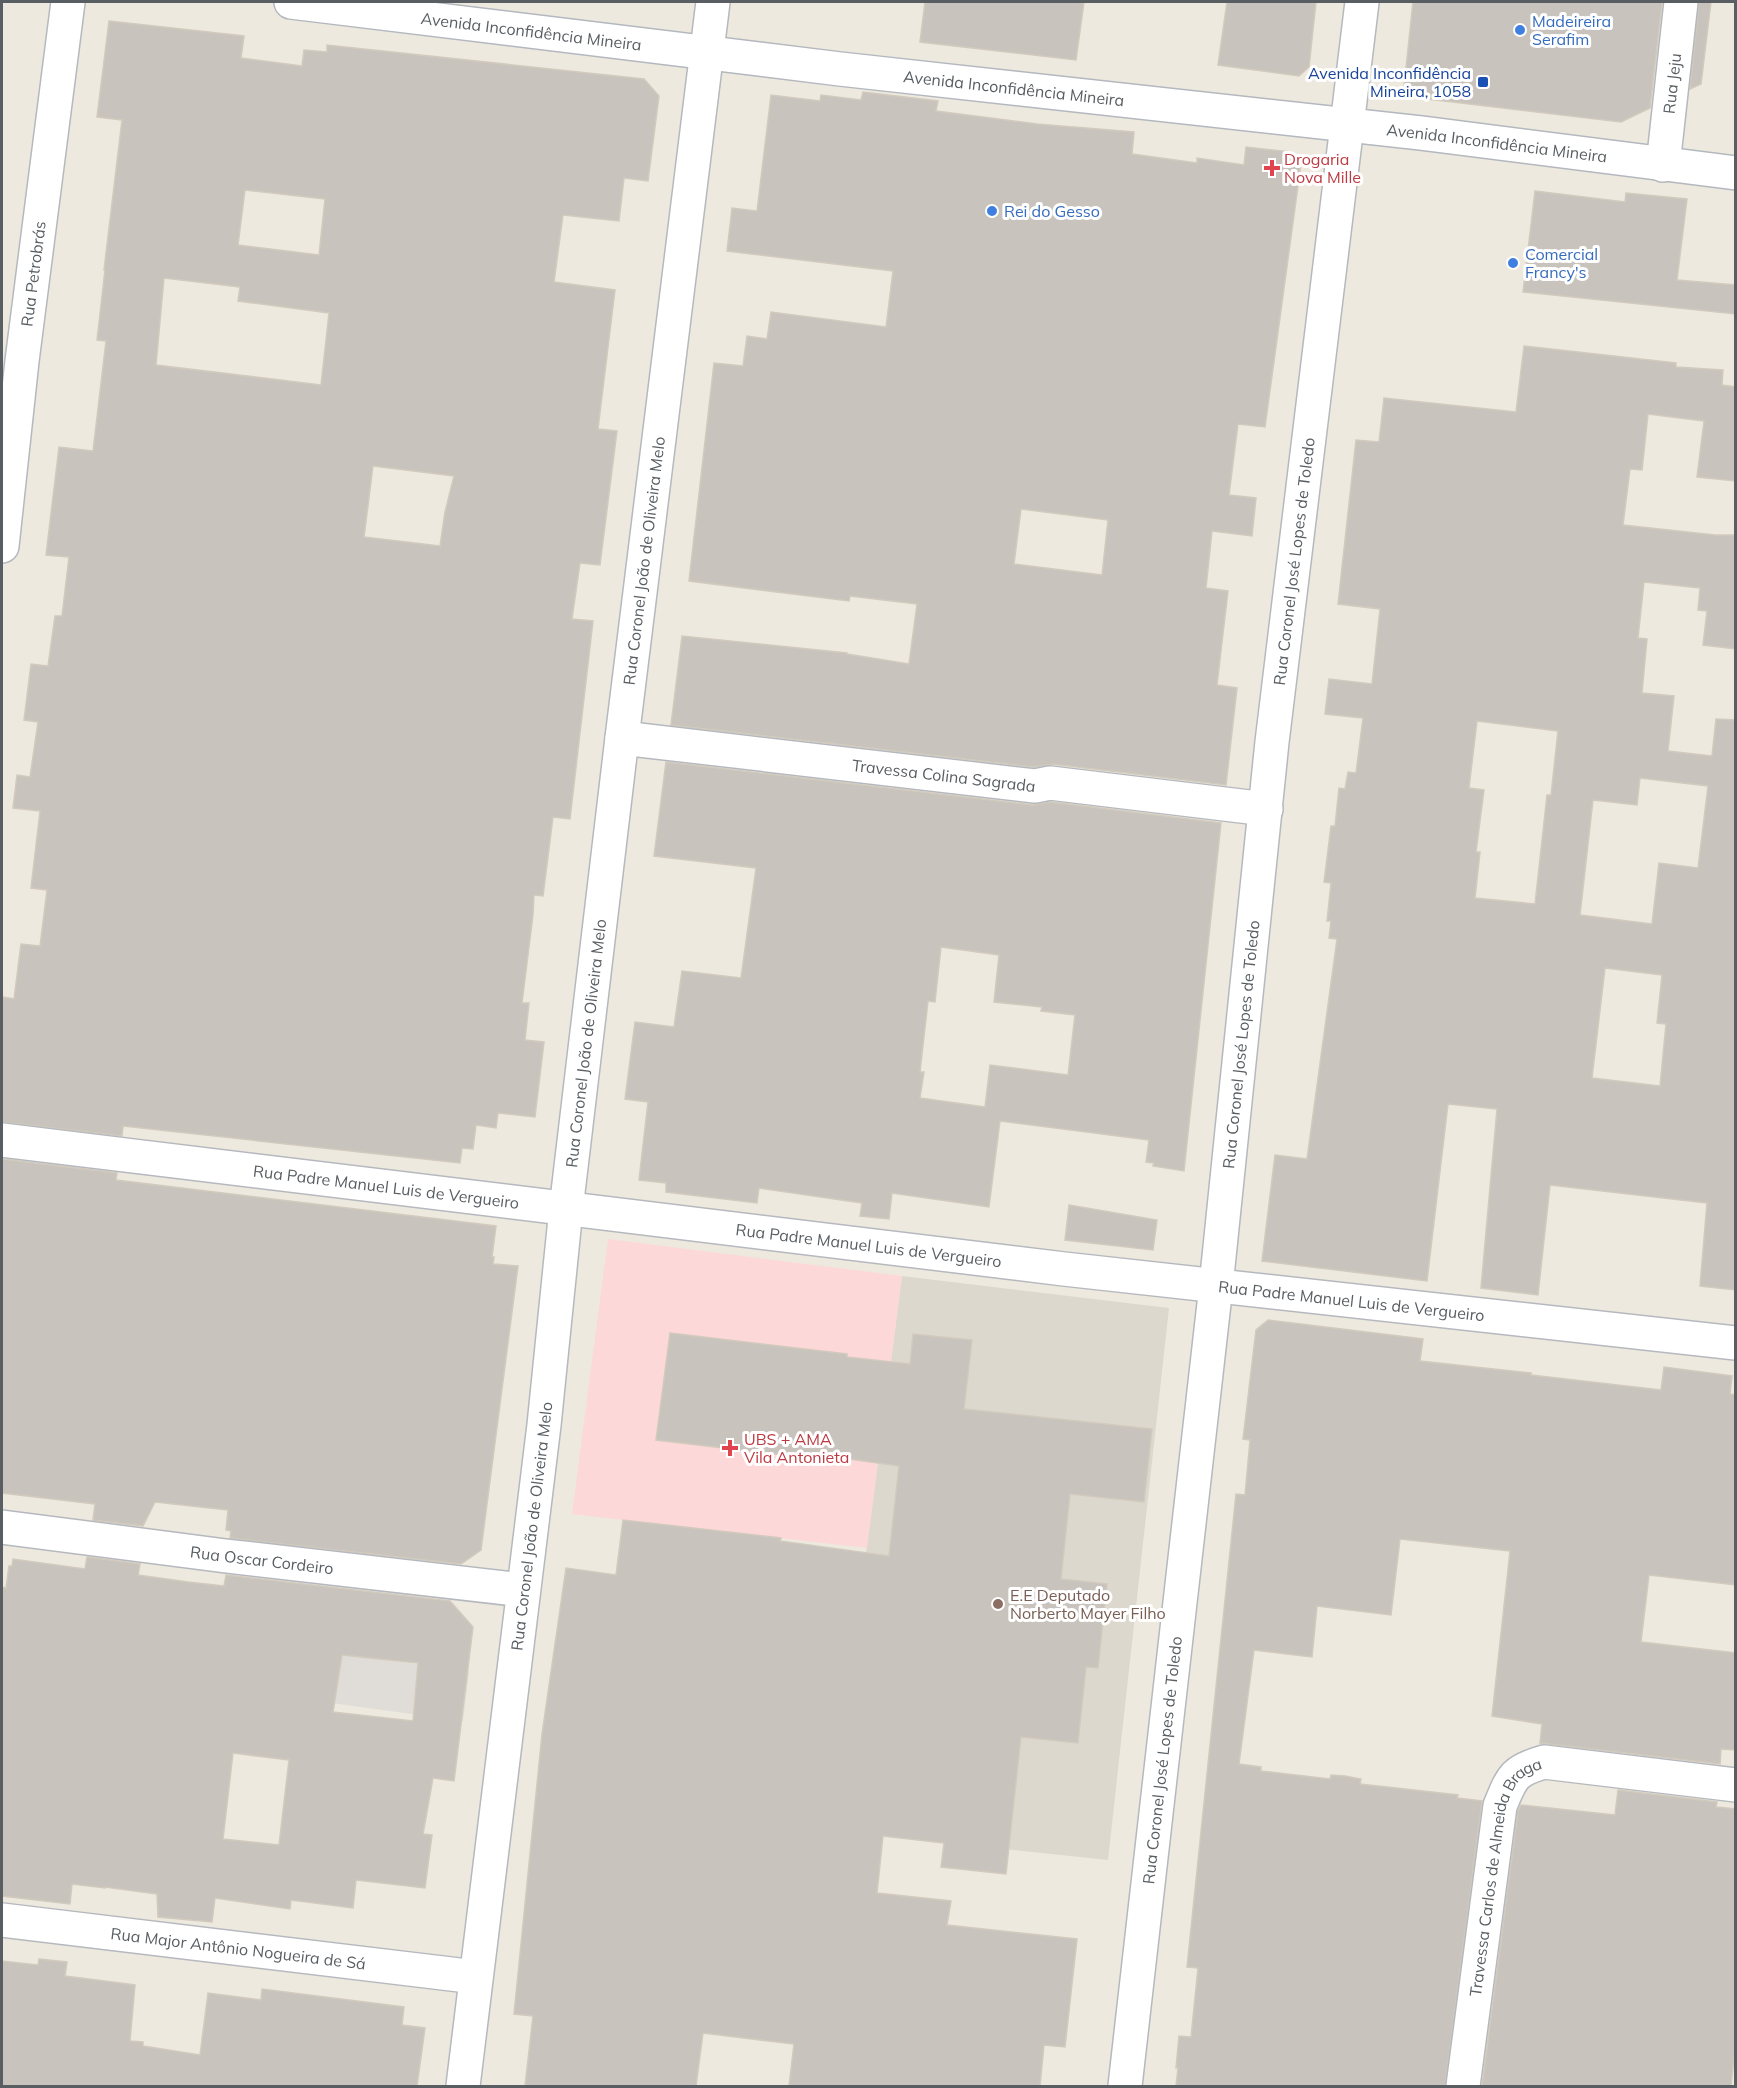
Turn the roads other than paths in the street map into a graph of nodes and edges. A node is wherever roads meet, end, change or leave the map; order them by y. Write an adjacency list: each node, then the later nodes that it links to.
1 (68, 2): 10 (street, Rua Petrobrás)
2 (291, 2): 6 (street, Avenida Inconfidência Mineira)
3 (713, 2): 6 (street, Rua Coronel João de Oliveira Melo)
4 (1362, 2): 7 (street, Rua Coronel José Lopes de Toledo)
5 (1681, 2): 8 (street, Rua Jeju)
6 (707, 52): 7 (street, Avenida Inconfidência Mineira); 12 (street, Rua Coronel João de Oliveira Melo)
7 (1348, 125): 8 (street, Avenida Inconfidência Mineira); 13 (street, Rua Coronel José Lopes de Toledo)
8 (1663, 165): 9 (street, Avenida Inconfidência Mineira)
9 (1736, 173)
10 (12, 360): 11 (street, Rua Petrobrás)
11 (2, 546)
12 (622, 738): 13 (street, Travessa Colina Sagrada); 15 (street, Rua Coronel João de Oliveira Melo)
13 (1266, 810): 16 (street, Rua Coronel José Lopes de Toledo)
14 (2, 1140): 15 (street, Rua Padre Manuel Luis de Vergueiro)
15 (566, 1209): 16 (street, Rua Padre Manuel Luis de Vergueiro); 19 (street, Rua Coronel João de Oliveira Melo)
16 (1216, 1286): 17 (street, Rua Padre Manuel Luis de Vergueiro); 24 (street, Rua Coronel José Lopes de Toledo)
17 (1736, 1343)
18 (2, 1527): 19 (street, Rua Oscar Cordeiro)
19 (523, 1590): 22 (street, Rua Coronel João de Oliveira Melo)
20 (1736, 1785): 25 (street, Travessa Carlos de Almeida Braga)
21 (2, 1920): 22 (street, Rua Major Antônio Nogueira de Sá)
22 (476, 1977): 23 (street, Rua Coronel João de Oliveira Melo)
23 (463, 2086)
24 (1125, 2086)
25 (1463, 2086)

